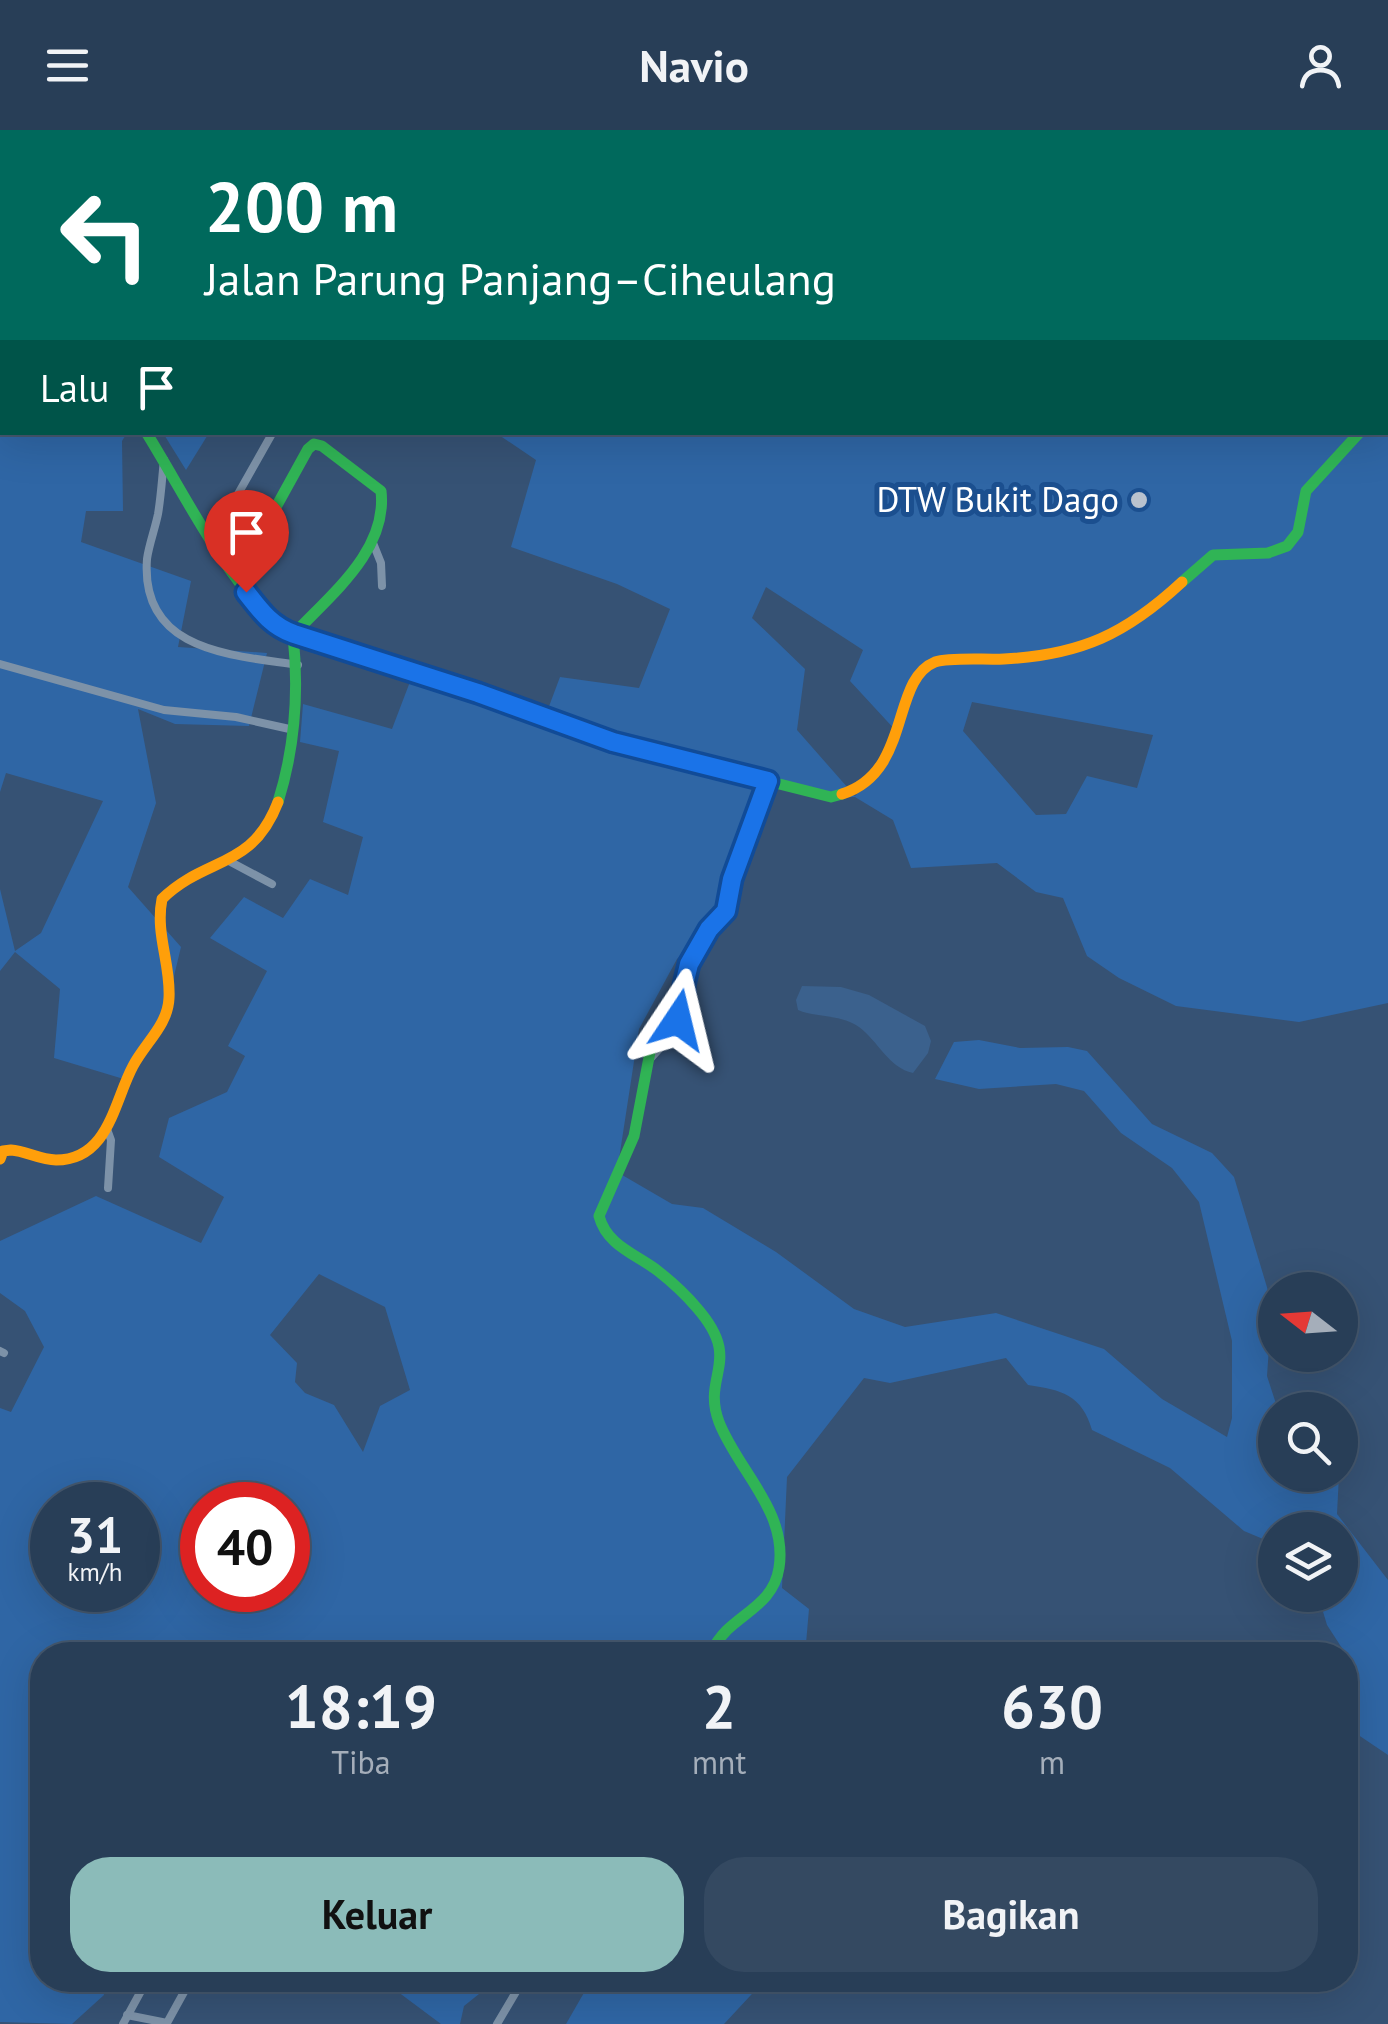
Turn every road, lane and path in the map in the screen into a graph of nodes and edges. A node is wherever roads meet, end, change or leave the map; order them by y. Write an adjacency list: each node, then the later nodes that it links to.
1 (148, 435): 4 (street)
2 (271, 435): 5 (street)
3 (1357, 435): 13 (street)
4 (164, 460): 5 (street); 11 (street)
5 (212, 540): 7 (street)
6 (373, 543): 7 (street); 8 (street); 9 (street)
7 (229, 568): 9 (street)
8 (382, 586)
9 (294, 634): 11 (street); 13 (street)
10 (0, 664): 12 (street)
11 (298, 665): 12 (street)
12 (294, 730): 14 (street)
13 (768, 781): 19 (street)
14 (227, 860): 15 (street); 16 (street)
15 (272, 884)
16 (106, 1129): 17 (street); 18 (street)
17 (1, 1154)
18 (108, 1188)
19 (718, 1642)
20 (140, 1992): 23 (street)
21 (184, 1992): 23 (street)
22 (515, 1992): 24 (street)
23 (125, 2020)
24 (497, 2024)

